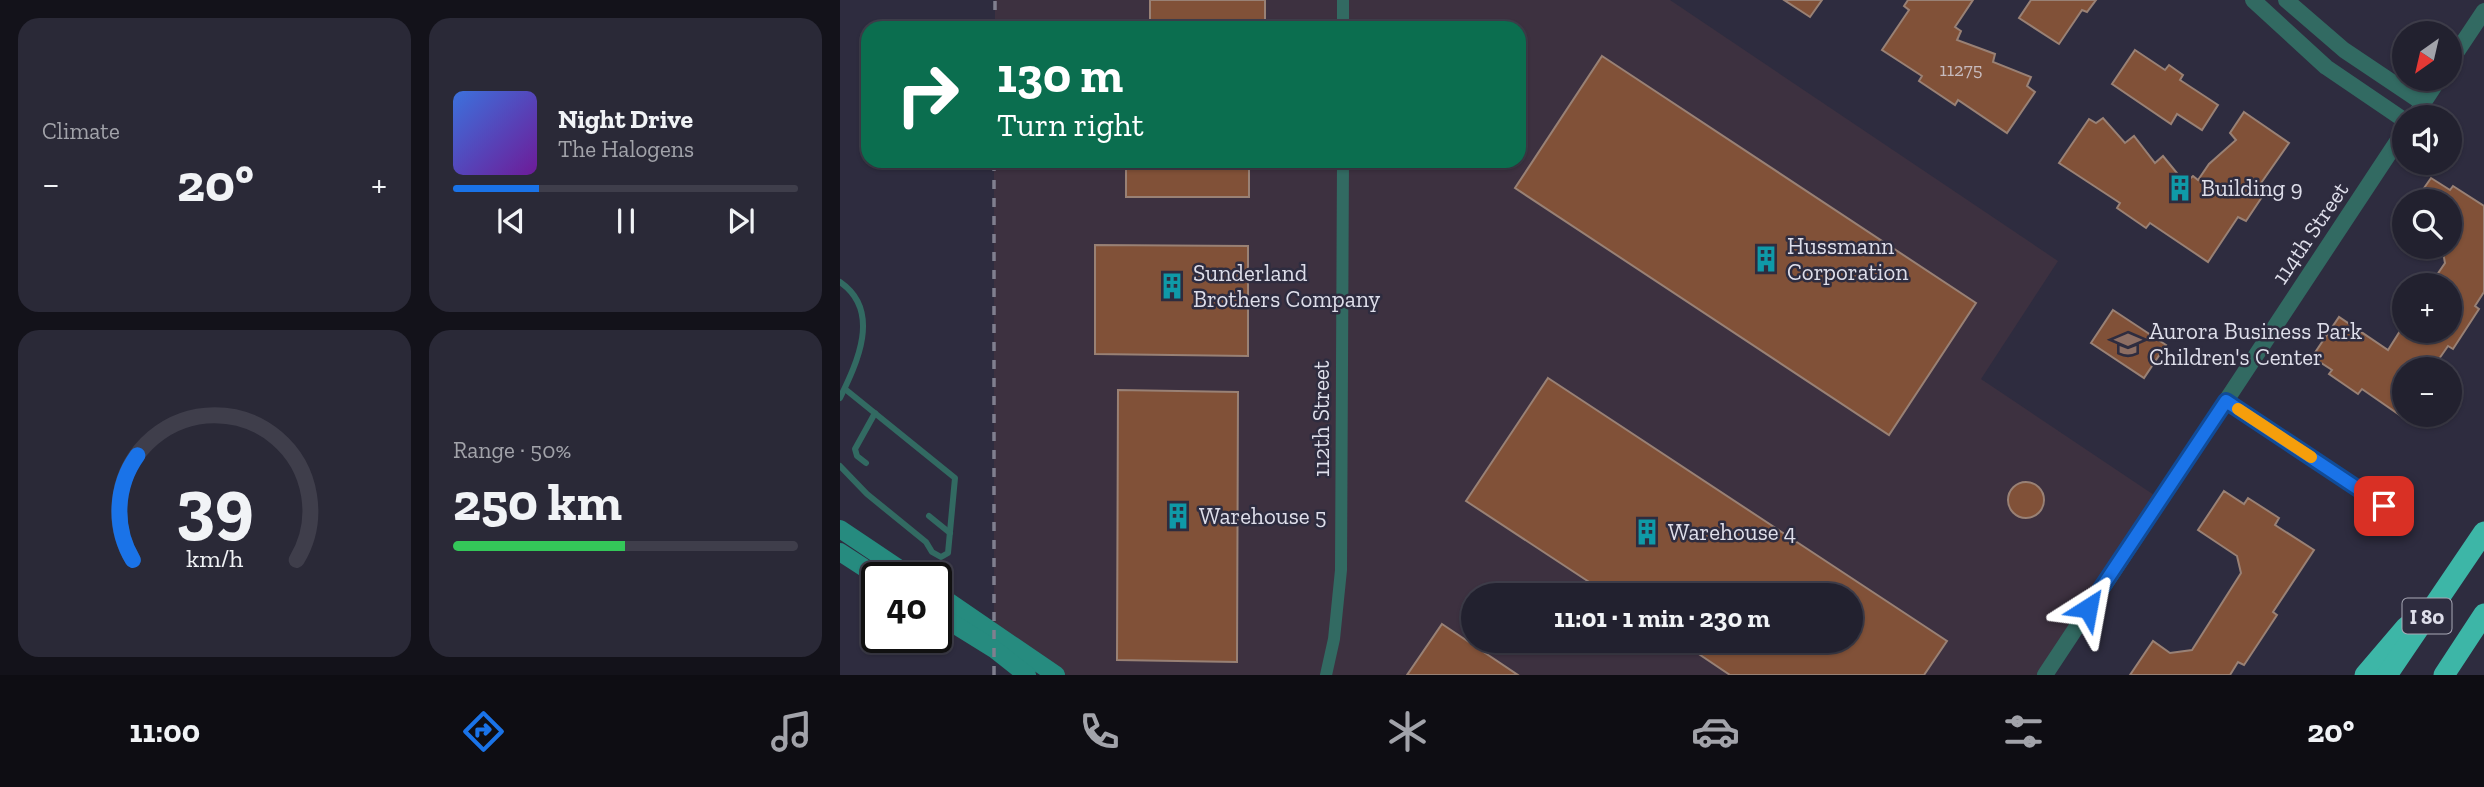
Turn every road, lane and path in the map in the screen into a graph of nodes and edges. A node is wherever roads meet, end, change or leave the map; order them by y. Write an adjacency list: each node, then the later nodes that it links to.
1 (1343, 0): 5 (street)
2 (2253, 0): 8 (street)
3 (2286, 0): 7 (street)
4 (2484, 11): 6 (street)
5 (1343, 21)
6 (2462, 44)
7 (2412, 105)
8 (2392, 112)
9 (2392, 149): 14 (street, 114th Street)
10 (1343, 168): 33 (street, 112th Street)
11 (840, 282): 12 (lane)
12 (845, 389): 13 (lane); 15 (lane)
13 (840, 398)
14 (2226, 401): 18 (lane); 34 (street, 114th Street)
15 (875, 413): 16 (lane); 22 (lane)
16 (866, 463)
17 (840, 466): 22 (lane)
18 (2384, 506)
19 (929, 516): 22 (lane)
20 (840, 529): 25 (main road)
21 (2484, 532): 24 (highway, I 80)
22 (950, 533)
23 (840, 552): 26 (main road)
24 (2467, 557): 35 (highway); 36 (highway, I 80)
25 (889, 562)
26 (861, 566)
27 (952, 604): 32 (main road)
28 (2484, 614): 37 (highway, I 80)
29 (952, 623): 31 (main road)
30 (2484, 626): 38 (highway)
31 (1027, 675)
32 (1056, 675)
33 (1326, 675)
34 (2045, 675)
35 (2365, 675)
36 (2387, 675)
37 (2444, 675)
38 (2460, 675)

